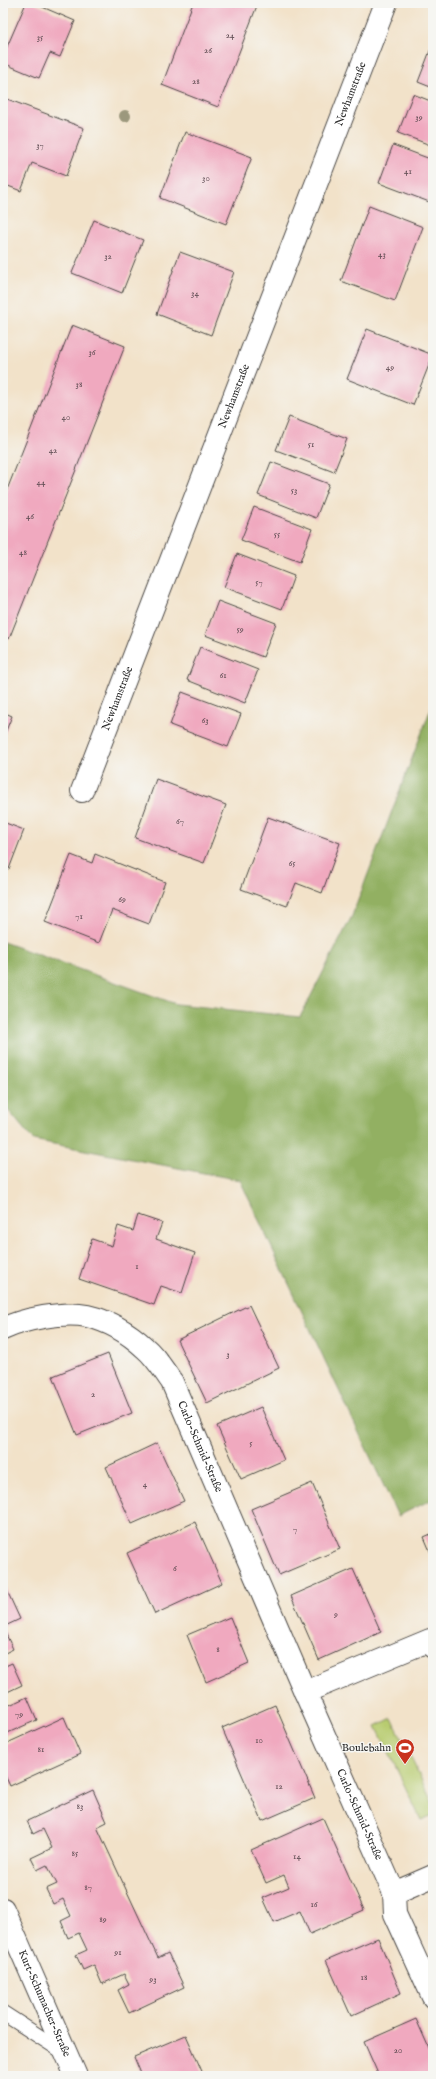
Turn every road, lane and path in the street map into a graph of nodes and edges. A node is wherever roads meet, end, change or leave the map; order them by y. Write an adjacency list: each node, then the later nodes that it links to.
1 (386, 3): 2 (street, Newhamstraße)
2 (82, 791)
3 (3, 1329): 5 (street, Carlo-Schmid-Straße)
4 (433, 1647): 5 (street)
5 (304, 1692): 7 (street, Carlo-Schmid-Straße)
6 (433, 1876): 7 (street)
7 (394, 1892): 9 (street, Carlo-Schmid-Straße)
8 (3, 1909): 11 (street, Kurt-Schumacher-Straße)
9 (433, 1997)
10 (3, 2013): 11 (lane)
11 (66, 2054): 12 (street, Kurt-Schumacher-Straße)
12 (76, 2076)

